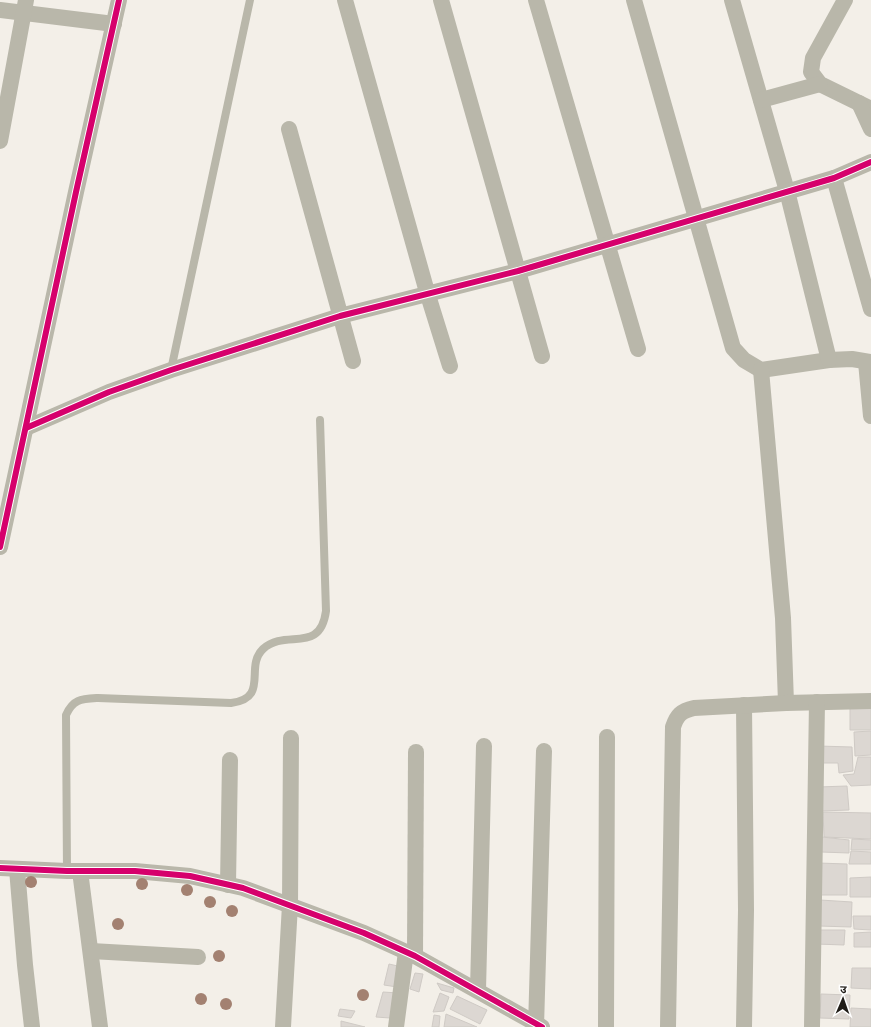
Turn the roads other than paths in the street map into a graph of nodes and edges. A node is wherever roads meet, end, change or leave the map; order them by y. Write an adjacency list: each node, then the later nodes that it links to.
1 (119, 0): 11 (street)
2 (250, 0): 34 (lane)
3 (345, 0): 25 (street)
4 (441, 0): 24 (street)
5 (536, 0): 23 (street)
6 (634, 0): 22 (street)
7 (732, 0): 14 (street)
8 (845, 0): 13 (street)
9 (25, 6): 10 (street); 11 (street); 12 (street)
10 (0, 10)
11 (114, 24): 38 (street)
12 (6, 76): 18 (street)
13 (820, 84): 14 (street); 15 (street)
14 (761, 100): 21 (street)
15 (865, 106): 17 (street)
16 (289, 129): 27 (street)
17 (871, 129)
18 (0, 137)
19 (871, 162): 20 (street)
20 (834, 178): 21 (street); 26 (street)
21 (787, 191): 22 (street); 30 (street)
22 (697, 217): 23 (street); 35 (street)
23 (608, 244): 24 (street); 28 (street)
24 (518, 270): 25 (street); 29 (street)
25 (427, 292): 27 (street); 33 (street)
26 (871, 309)
27 (340, 316): 31 (street); 34 (street)
28 (638, 349)
29 (542, 356)
30 (829, 360): 32 (street); 35 (street)
31 (353, 361)
32 (868, 362): 36 (street)
33 (450, 366)
34 (171, 370): 38 (street)
35 (761, 370): 41 (street)
36 (871, 416)
37 (320, 420): 52 (lane)
38 (26, 428): 39 (street)
39 (0, 547)
40 (871, 701): 42 (street)
41 (786, 702): 42 (street); 43 (street)
42 (817, 702): 67 (street)
43 (744, 705): 65 (street); 66 (street)
44 (607, 737): 64 (street)
45 (291, 738): 54 (street)
46 (484, 746): 58 (street)
47 (544, 751): 59 (street)
48 (416, 752): 56 (street)
49 (230, 760): 53 (street)
50 (0, 868): 51 (street)
51 (17, 869): 52 (street); 60 (street)
52 (74, 871): 53 (street); 55 (street)
53 (228, 885): 54 (street)
54 (290, 905): 56 (street); 62 (street)
55 (91, 951): 57 (street); 61 (street)
56 (410, 954): 58 (street); 63 (street)
57 (198, 957)
58 (478, 990): 59 (street)
59 (538, 1026)
60 (32, 1027)
61 (100, 1027)
62 (283, 1027)
63 (396, 1027)
64 (606, 1027)
65 (668, 1027)
66 (744, 1027)
67 (812, 1027)

